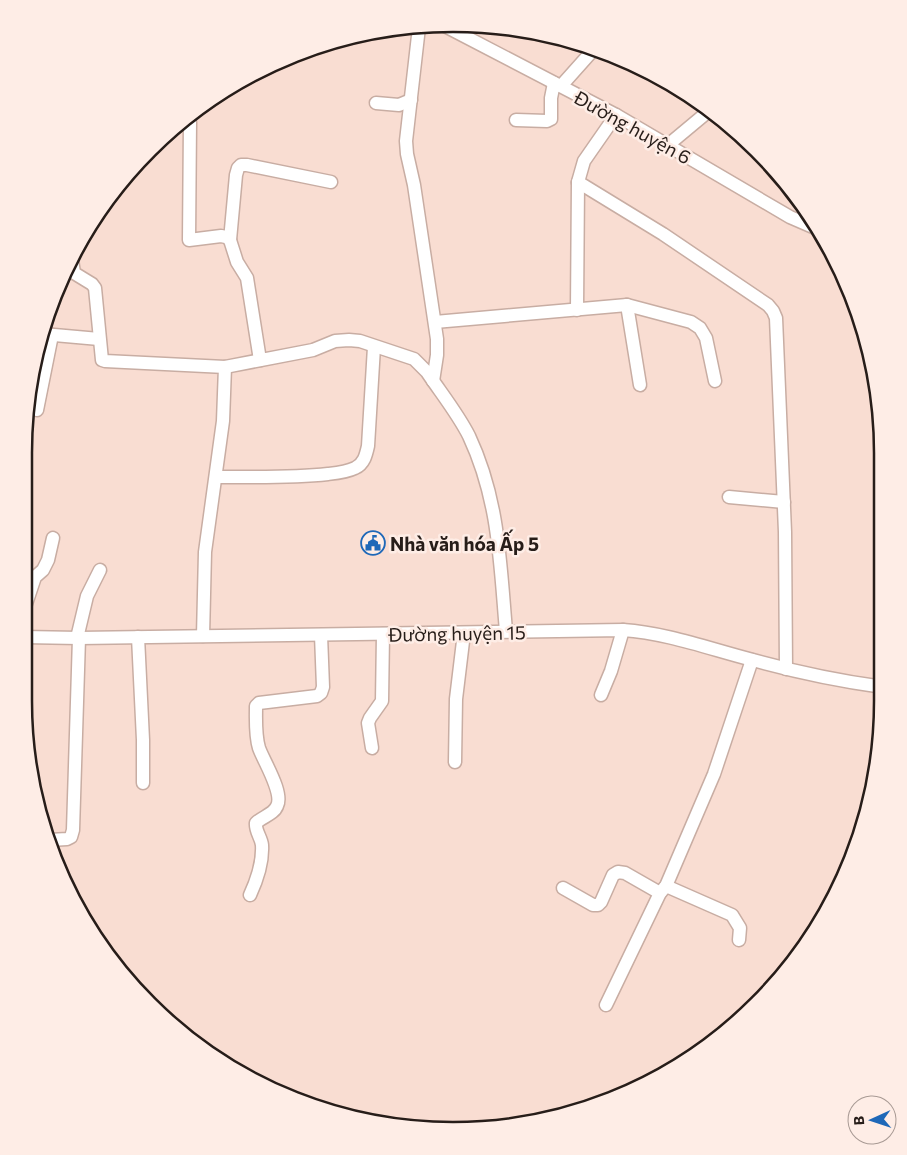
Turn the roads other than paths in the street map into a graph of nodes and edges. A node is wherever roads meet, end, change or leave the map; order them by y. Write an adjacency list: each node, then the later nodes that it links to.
1 (457, 32): 4 (street, Đường huyện 6)
2 (418, 34): 5 (street)
3 (588, 55): 4 (street)
4 (557, 84): 7 (street, Đường huyện 6); 9 (street)
5 (412, 100): 6 (street); 19 (street)
6 (376, 103)
7 (616, 115): 11 (street, Đường huyện 6); 13 (street)
8 (704, 115): 11 (street)
9 (516, 120)
10 (190, 125): 15 (street)
11 (668, 145): 14 (street, Đường huyện 6)
12 (331, 182): 15 (street)
13 (578, 182): 18 (street); 32 (street)
14 (807, 224)
15 (230, 240): 24 (street)
16 (74, 272): 21 (street)
17 (627, 305): 18 (street); 27 (street); 28 (street)
18 (577, 310): 19 (street)
19 (435, 322): 26 (street)
20 (50, 334): 21 (street)
21 (99, 339): 25 (street)
22 (374, 347): 24 (street); 26 (street); 30 (street)
23 (45, 352): 29 (street)
24 (260, 360): 25 (street)
25 (224, 367): 30 (street)
26 (433, 381): 37 (street)
27 (716, 381)
28 (640, 385)
29 (37, 410)
30 (216, 477): 41 (street)
31 (729, 497): 32 (street)
32 (784, 502): 46 (street)
33 (53, 538): 35 (street)
34 (100, 570): 44 (street)
35 (32, 586)
36 (623, 630): 37 (street, Đường huyện 15); 45 (street, Đường huyện 15); 48 (street)
37 (506, 631): 39 (street, Đường huyện 15)
38 (383, 634): 39 (street, Đường huyện 15); 40 (street, Đường huyện 15); 49 (street)
39 (464, 634): 50 (street)
40 (321, 635): 41 (street, Đường huyện 15); 55 (street)
41 (203, 636): 43 (street, Đường huyện 15)
42 (32, 637): 44 (street, Đường huyện 15)
43 (138, 637): 44 (street, Đường huyện 15); 51 (street)
44 (78, 638): 52 (street)
45 (752, 660): 46 (street, Đường huyện 15); 54 (street)
46 (786, 669): 47 (street, Đường huyện 15)
47 (874, 686)
48 (600, 695)
49 (372, 748)
50 (455, 762)
51 (143, 783)
52 (56, 840)
53 (563, 888): 54 (street)
54 (663, 889): 56 (street); 57 (street)
55 (250, 895)
56 (739, 940)
57 (606, 1005)

